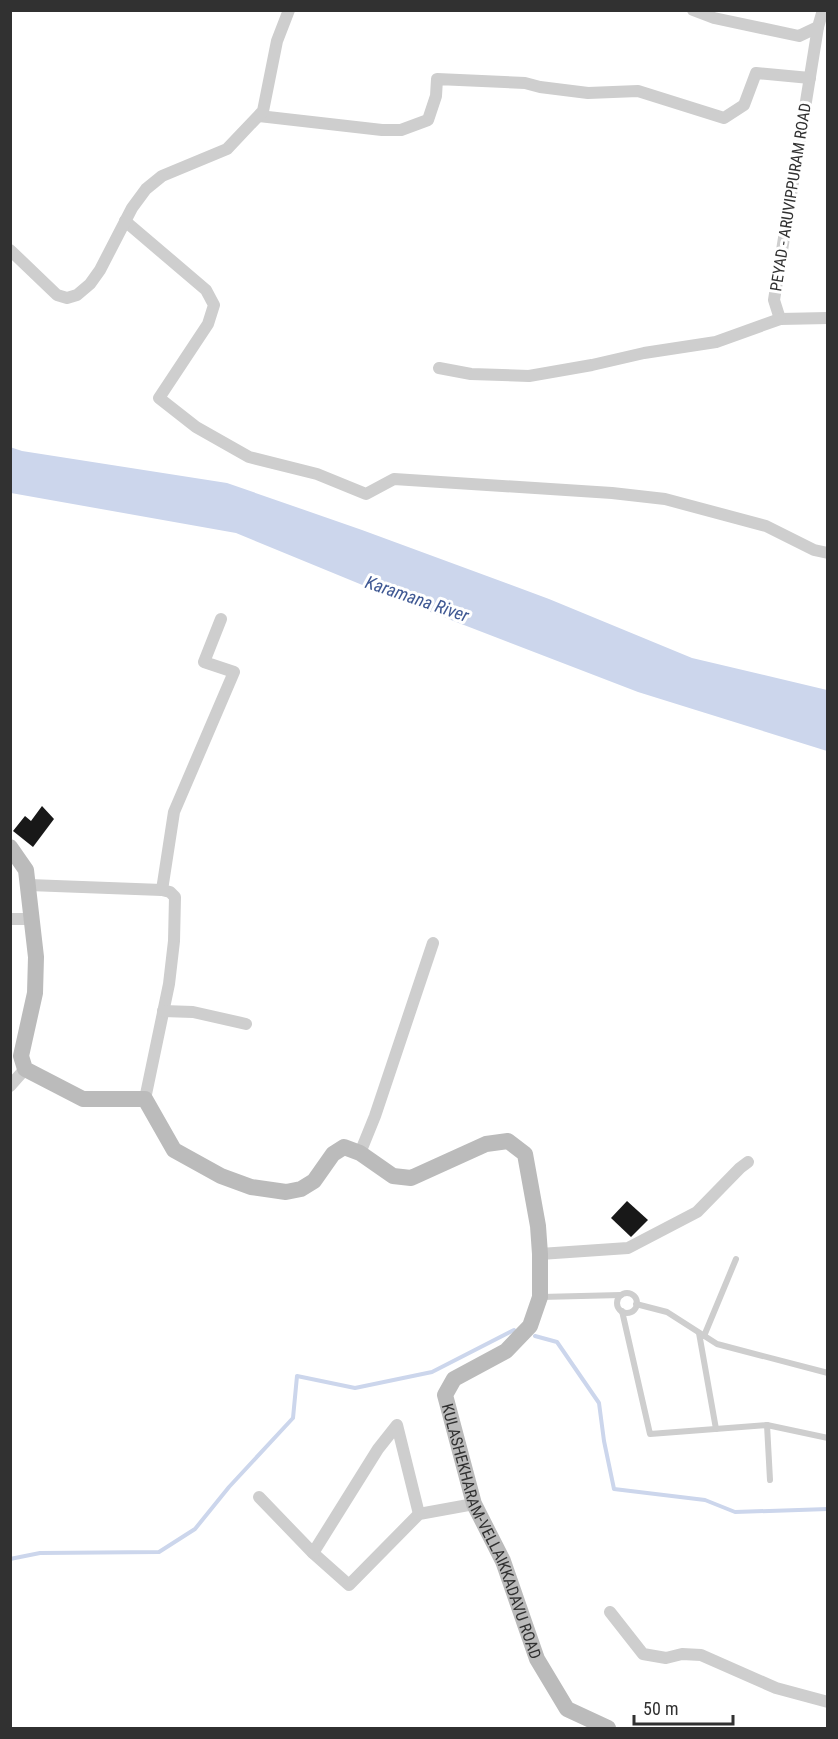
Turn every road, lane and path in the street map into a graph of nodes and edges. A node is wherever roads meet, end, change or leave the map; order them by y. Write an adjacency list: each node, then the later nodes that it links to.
1 (289, 10): 6 (street)
2 (693, 10): 4 (street)
3 (823, 10): 4 (street, PEYAD - ARUVIPPURAM ROAD)
4 (818, 27): 5 (street, PEYAD - ARUVIPPURAM ROAD)
5 (810, 78): 6 (street); 10 (street, PEYAD - ARUVIPPURAM ROAD)
6 (259, 116): 7 (street)
7 (125, 221): 8 (street); 12 (street)
8 (10, 250)
9 (828, 318): 10 (street)
10 (780, 319): 11 (street)
11 (439, 368)
12 (828, 553)
13 (221, 619): 16 (street)
14 (10, 848): 15 (street)
15 (29, 885): 16 (street); 18 (street)
16 (162, 890): 20 (street)
17 (10, 919): 18 (street)
18 (32, 919): 22 (street)
19 (433, 943): 25 (street)
20 (163, 1011): 21 (street); 24 (street)
21 (246, 1024)
22 (24, 1069): 23 (street); 24 (street)
23 (10, 1086)
24 (145, 1099): 25 (street)
25 (360, 1153): 27 (street, KULASHEKHARAM-VELLAIKKADAVU ROAD)
26 (748, 1162): 27 (street)
27 (540, 1254): 30 (street, KULASHEKHARAM-VELLAIKKADAVU ROAD)
28 (736, 1259): 33 (lane)
29 (621, 1295): 30 (lane); 31 (lane); 32 (lane)
30 (540, 1297): 40 (street, KULASHEKHARAM-VELLAIKKADAVU ROAD)
31 (636, 1304): 32 (lane); 33 (lane)
32 (622, 1311): 36 (lane)
33 (701, 1335): 34 (lane); 36 (lane)
34 (828, 1372)
35 (767, 1425): 36 (lane); 37 (lane); 38 (lane)
36 (716, 1429)
37 (828, 1438)
38 (770, 1480)
39 (259, 1497): 42 (street)
40 (474, 1504): 41 (street); 45 (street, KULASHEKHARAM-VELLAIKKADAVU ROAD)
41 (419, 1514): 42 (street); 42 (street)
42 (313, 1553)
43 (610, 1612): 44 (street)
44 (828, 1702)
45 (608, 1728)

